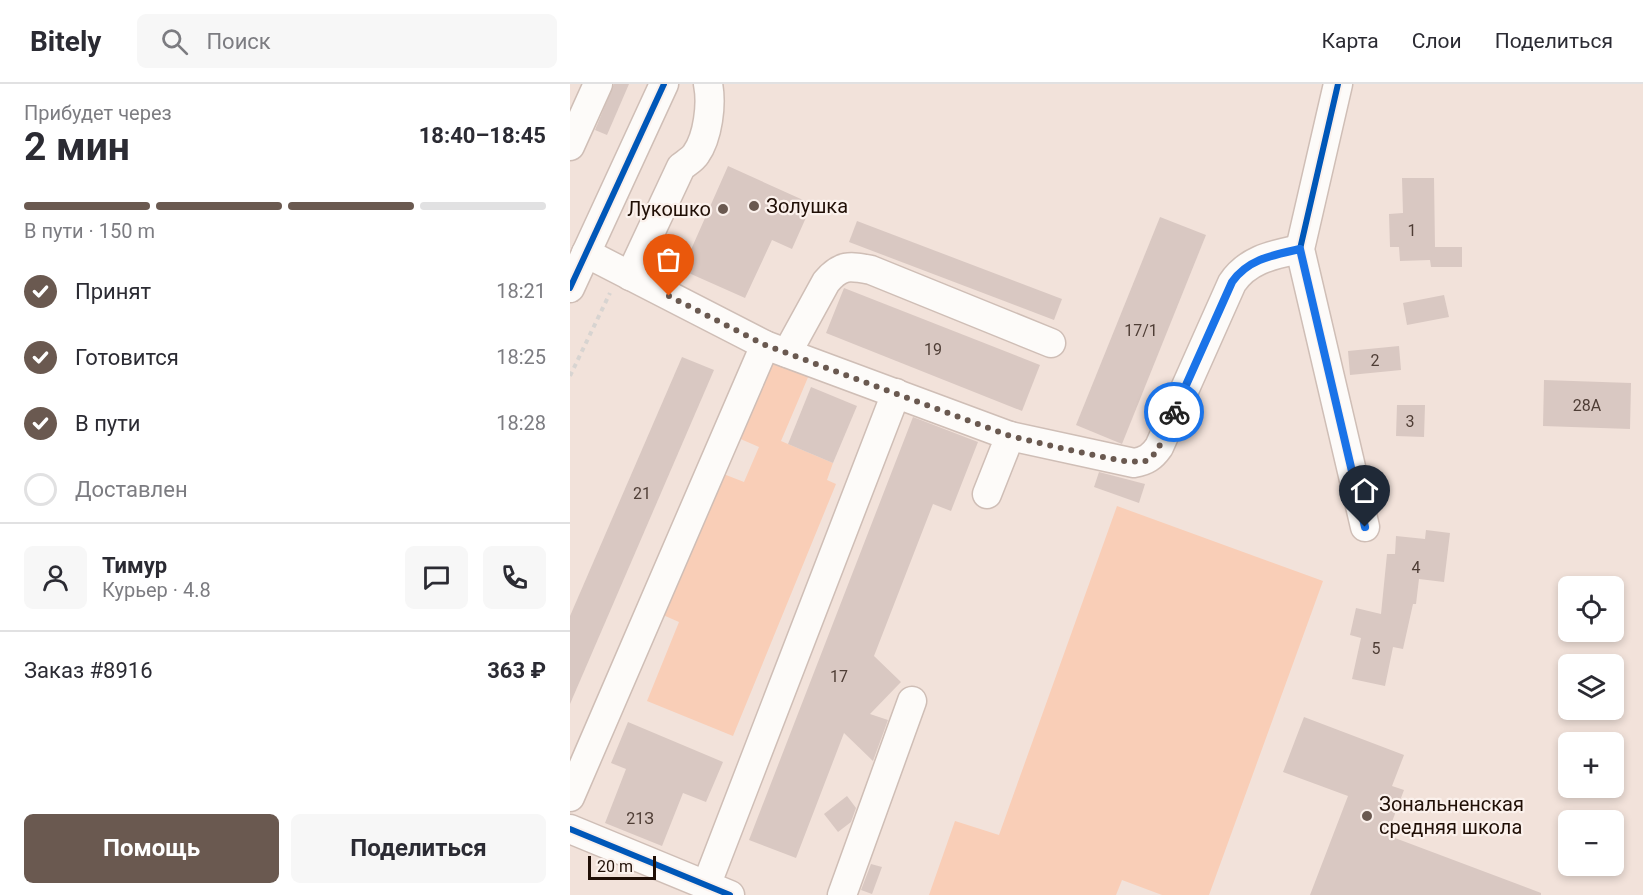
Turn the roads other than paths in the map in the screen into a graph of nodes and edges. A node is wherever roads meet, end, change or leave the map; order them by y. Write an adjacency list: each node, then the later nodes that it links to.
1 (598, 84): 5 (street)
2 (664, 84): 7 (street)
3 (708, 84): 8 (street)
4 (1338, 84): 6 (street)
5 (570, 146)
6 (1300, 249): 13 (street); 15 (street)
7 (586, 253): 8 (street); 9 (street)
8 (625, 273): 11 (street)
9 (570, 288)
10 (1051, 343): 11 (street)
11 (776, 349): 12 (street); 17 (street)
12 (896, 393): 13 (street); 19 (street)
13 (1010, 436): 14 (street)
14 (987, 494)
15 (1365, 527)
16 (912, 701): 20 (street)
17 (570, 797)
18 (570, 829): 19 (street)
19 (718, 891)
20 (842, 895)

